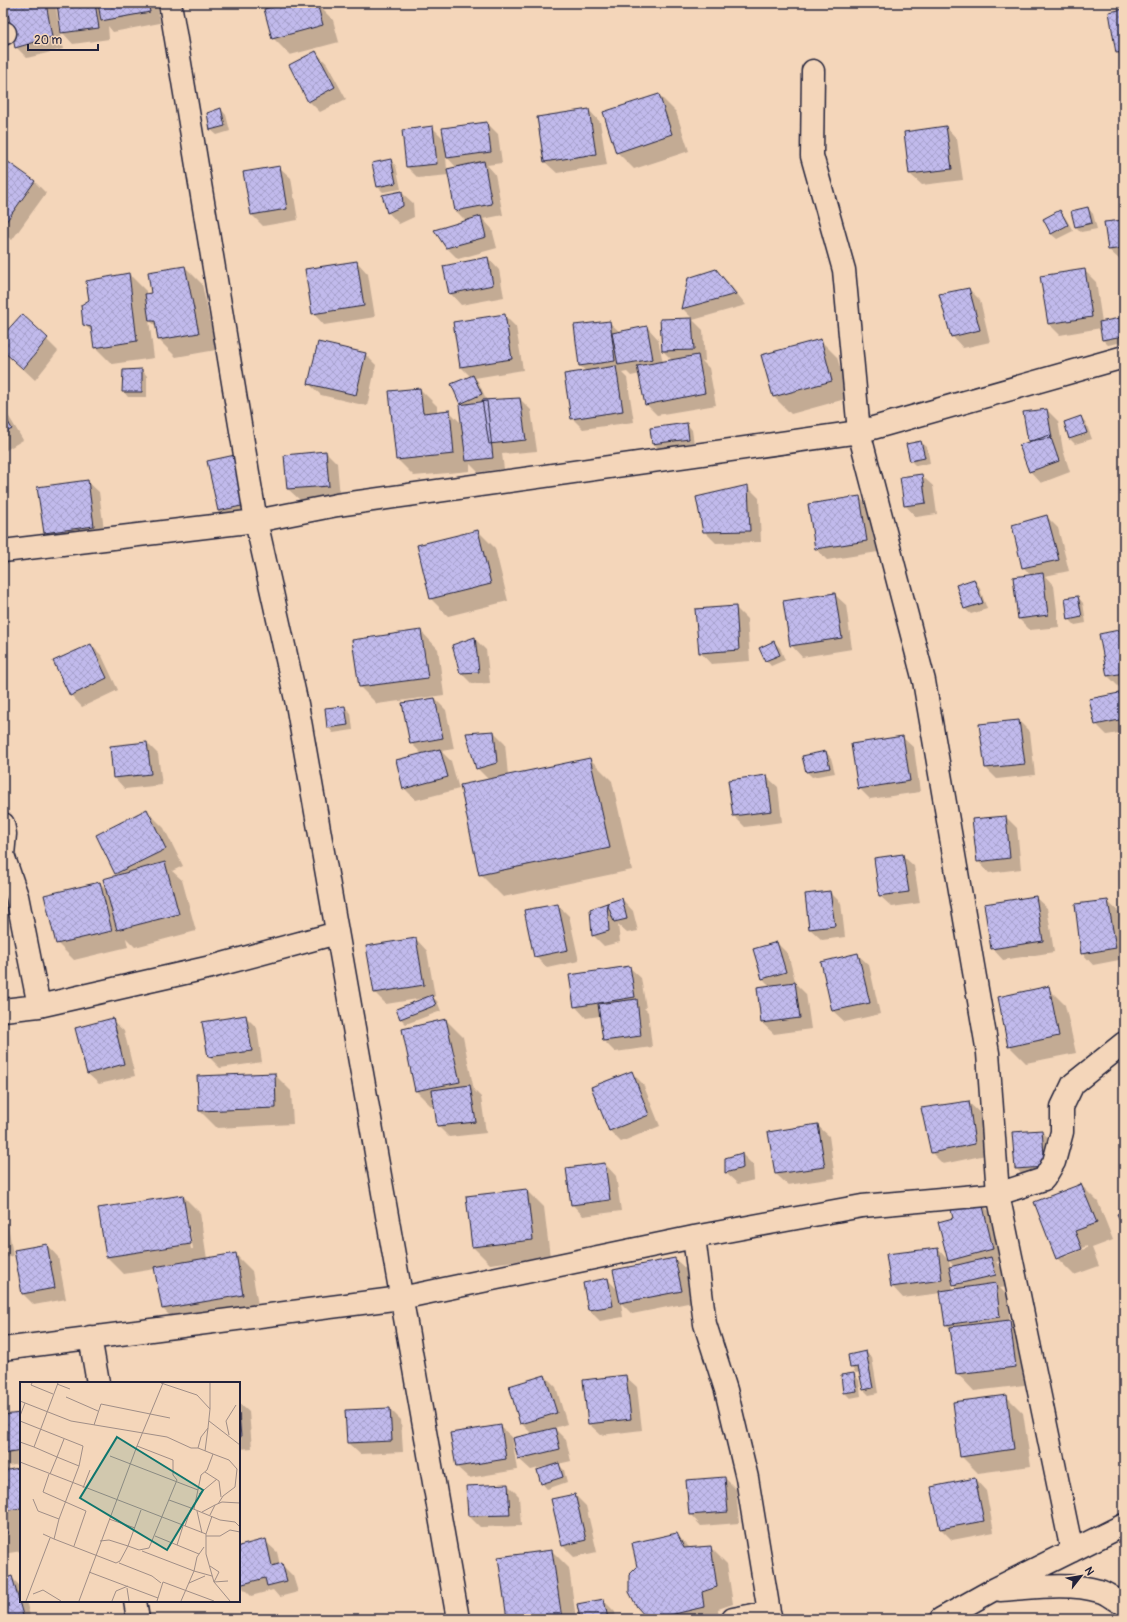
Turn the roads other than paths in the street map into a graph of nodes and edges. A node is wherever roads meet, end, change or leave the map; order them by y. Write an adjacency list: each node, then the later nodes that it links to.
1 (170, 3): 5 (street)
2 (813, 71): 4 (street)
3 (1124, 356): 4 (street)
4 (859, 432): 5 (street); 13 (street)
5 (256, 521): 6 (street); 9 (street)
6 (3, 551)
7 (3, 824): 8 (street)
8 (3, 855): 10 (street)
9 (337, 933): 10 (street); 15 (street)
10 (39, 1006): 11 (street)
11 (3, 1010)
12 (1124, 1043): 13 (street)
13 (998, 1194): 14 (street); 20 (street)
14 (694, 1237): 15 (street); 24 (street)
15 (401, 1298): 16 (street); 26 (street)
16 (90, 1338): 17 (street); 18 (street)
17 (3, 1349)
18 (98, 1382)
19 (1124, 1525): 20 (street)
20 (1072, 1551): 21 (street)
21 (991, 1591): 23 (street); 28 (street)
22 (135, 1602): 25 (street)
23 (1124, 1604)
24 (770, 1616): 27 (street)
25 (138, 1619)
26 (458, 1619)
27 (733, 1619)
28 (941, 1619)

